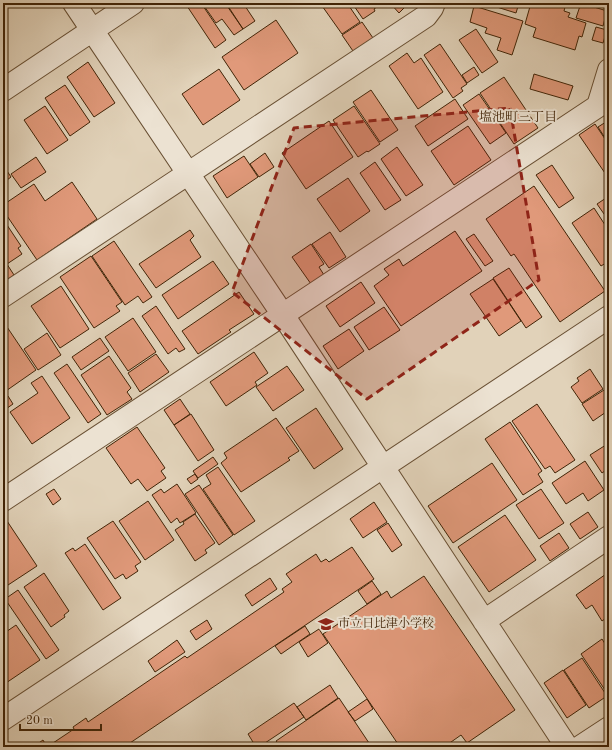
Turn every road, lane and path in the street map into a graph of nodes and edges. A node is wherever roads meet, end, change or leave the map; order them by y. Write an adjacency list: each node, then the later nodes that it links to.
1 (74, 3): 4 (street)
2 (133, 3): 4 (street)
3 (434, 3): 7 (street)
4 (92, 30): 6 (street); 7 (street)
5 (609, 70): 9 (street)
6 (3, 90)
7 (189, 173): 8 (street); 9 (street)
8 (3, 296)
9 (283, 315): 11 (street); 12 (street)
10 (609, 317): 11 (street)
11 (383, 468): 14 (street); 15 (street)
12 (3, 500)
13 (609, 537): 14 (street)
14 (484, 621): 17 (street)
15 (3, 719)
16 (609, 728): 18 (street)
17 (567, 747)
18 (580, 747)

